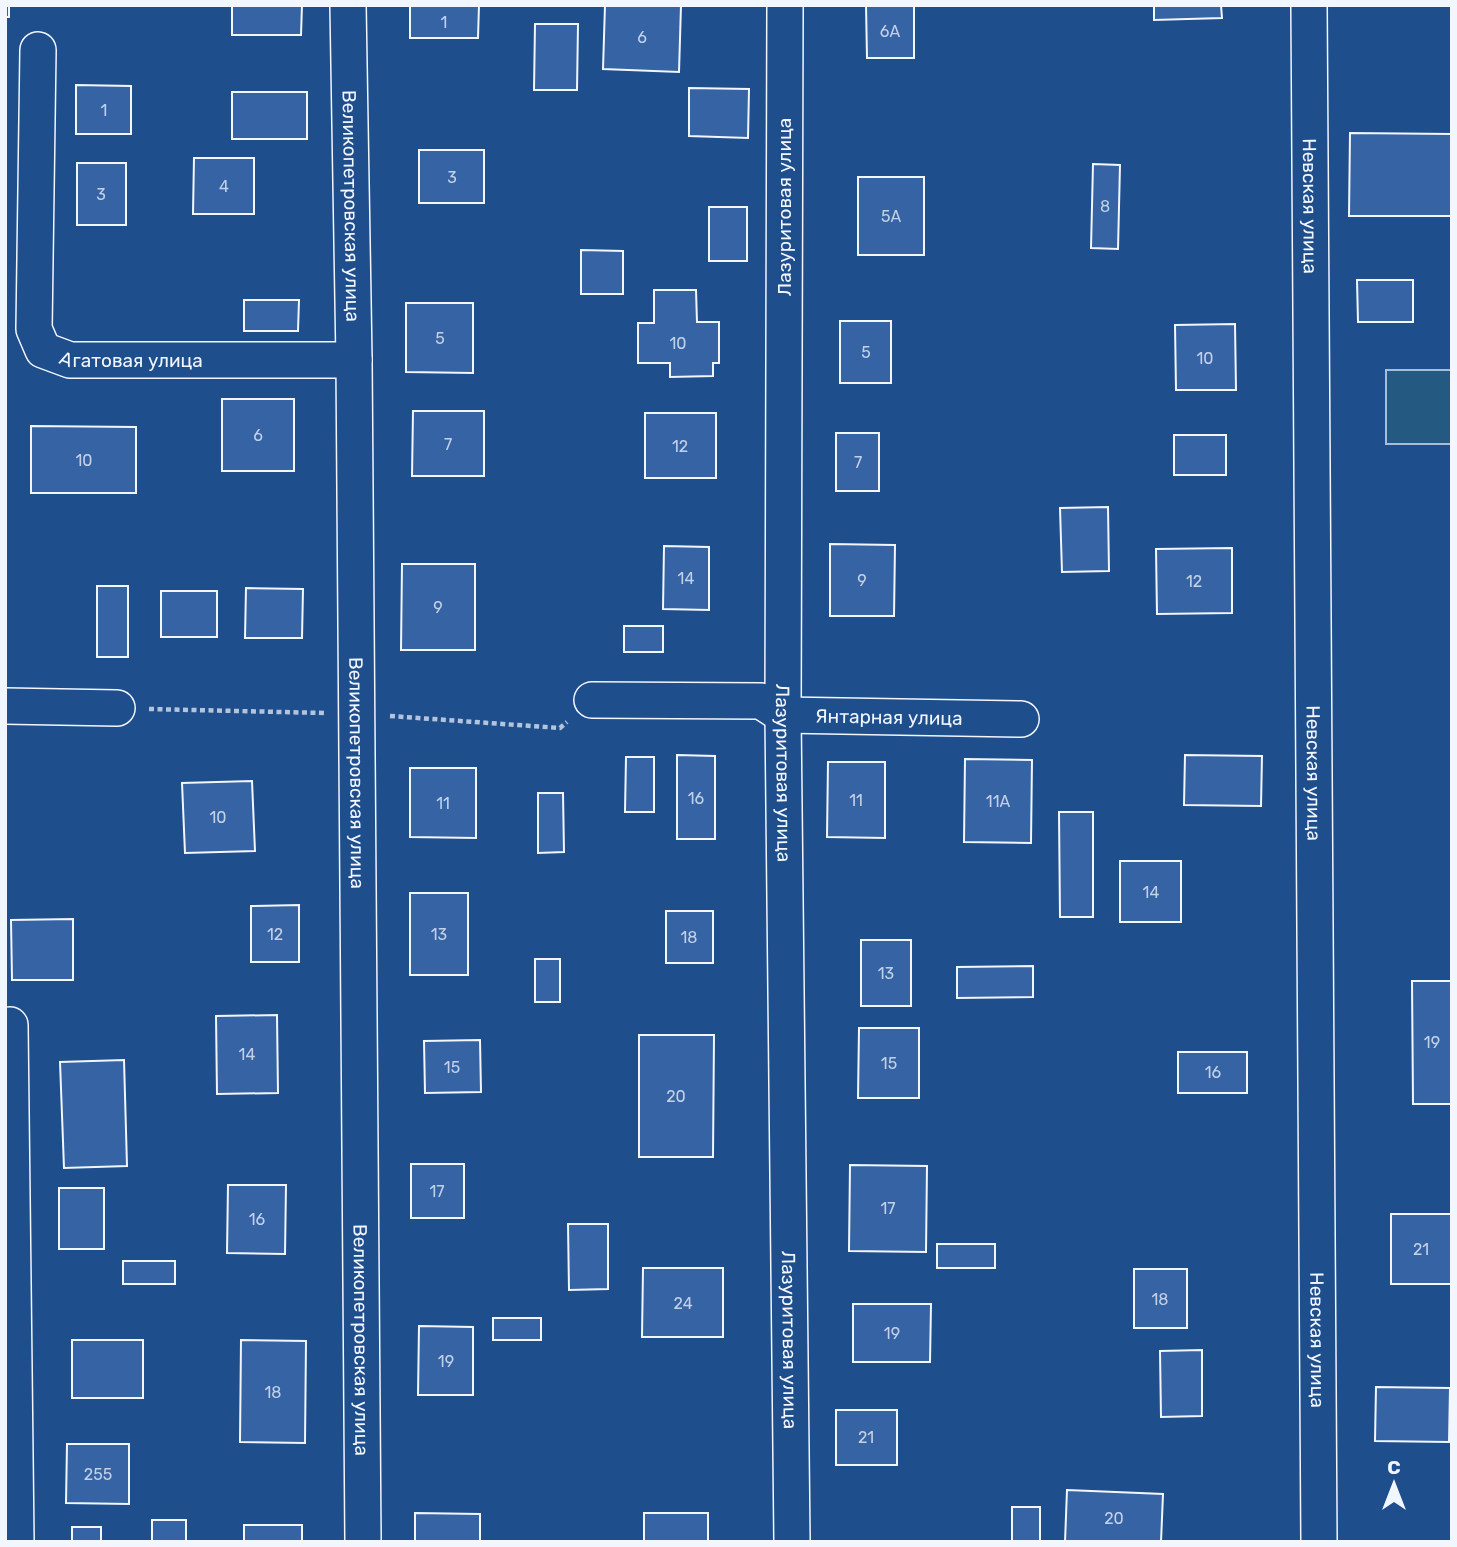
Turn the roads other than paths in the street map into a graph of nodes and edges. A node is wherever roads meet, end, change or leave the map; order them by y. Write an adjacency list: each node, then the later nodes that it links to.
1 (348, 5): 5 (street, Великопетровская улица)
2 (785, 5): 9 (street, Лазуритовая улица)
3 (1309, 5): 16 (street, Невская улица)
4 (38, 50): 5 (street, Агатовая улица)
5 (354, 360): 14 (street, Великопетровская улица)
6 (592, 701): 9 (street, Янтарная улица)
7 (5, 706): 8 (street)
8 (117, 708)
9 (783, 715): 10 (street, Янтарная улица); 15 (street, Лазуритовая улица)
10 (1021, 719)
11 (10, 1024): 12 (street)
12 (9, 1352): 13 (street)
13 (16, 1542)
14 (363, 1542)
15 (792, 1542)
16 (1319, 1542)

